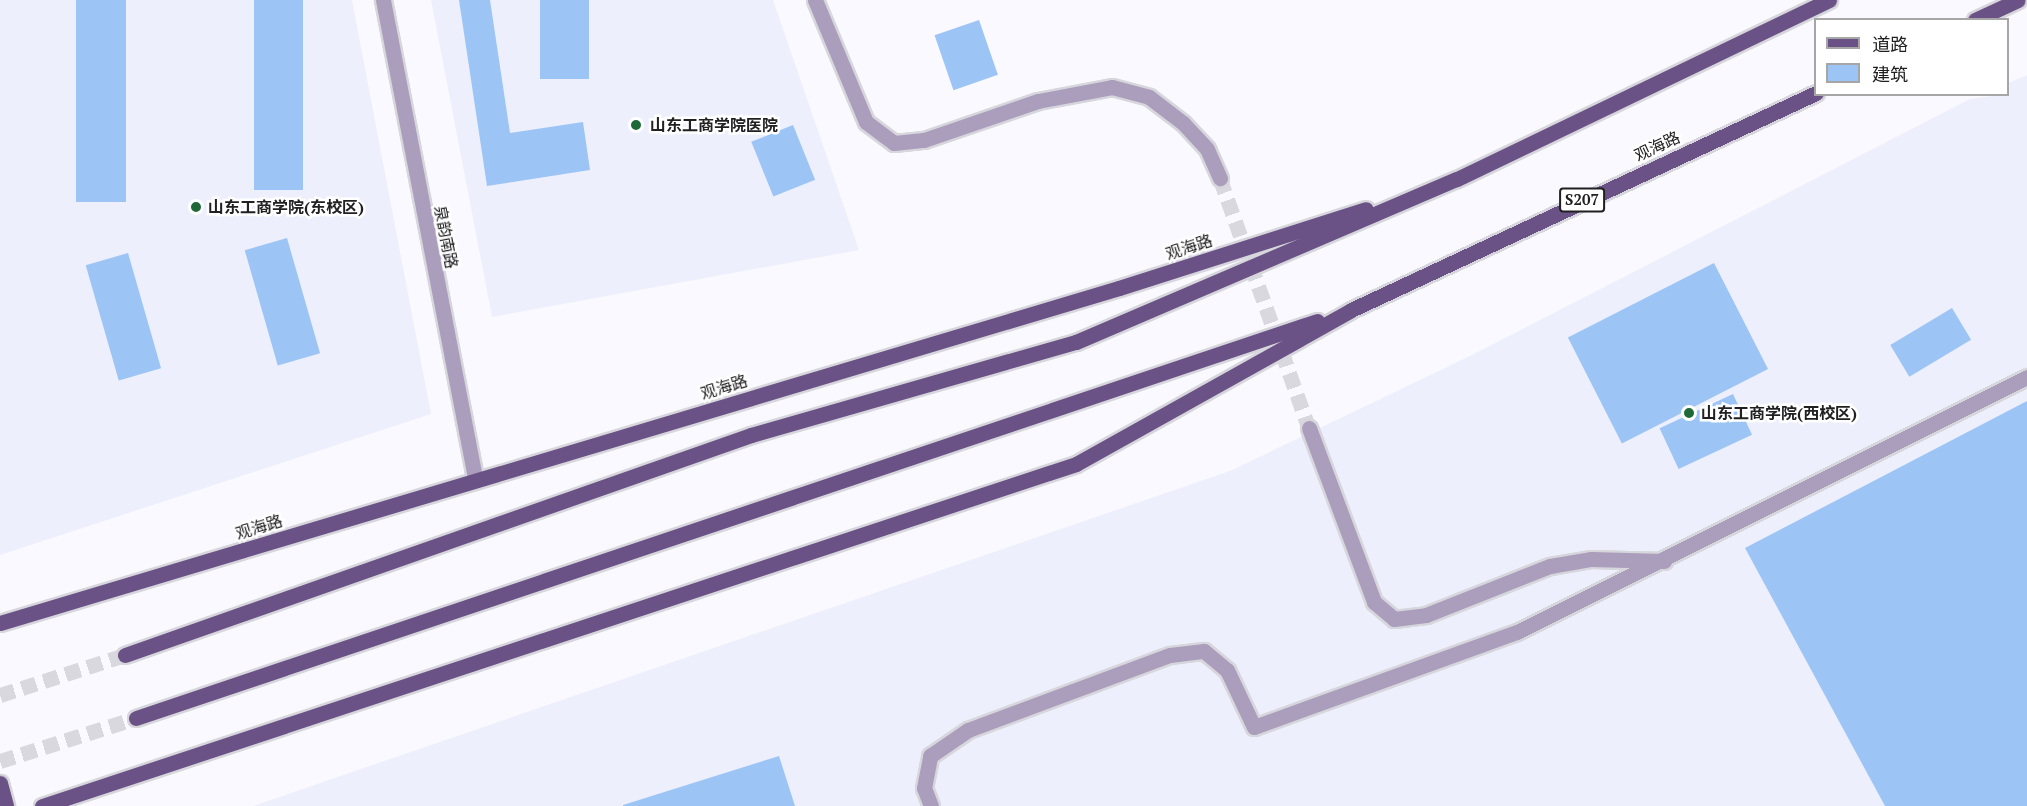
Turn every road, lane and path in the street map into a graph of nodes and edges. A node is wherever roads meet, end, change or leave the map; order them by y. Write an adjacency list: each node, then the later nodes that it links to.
1 (382, 0): 12 (street, 泉韵南路)
2 (815, 0): 7 (street)
3 (1829, 0): 8 (main road, 观海路)
4 (2018, 0): 5 (main road)
5 (1980, 18)
6 (1814, 93): 9 (main road, 观海路 / S207)
7 (1220, 178)
8 (1457, 179): 12 (main road, 观海路); 15 (main road, 观海路)
9 (1351, 310): 16 (main road, 观海路); 19 (main road, 观海路 / S207)
10 (2027, 377): 13 (street)
11 (1309, 428): 13 (street)
12 (475, 480): 14 (main road, 观海路)
13 (1667, 561): 20 (street)
14 (0, 623)
15 (125, 655)
16 (136, 718)
17 (0, 783): 18 (main road)
18 (6, 806)
19 (42, 806)
20 (931, 806)

